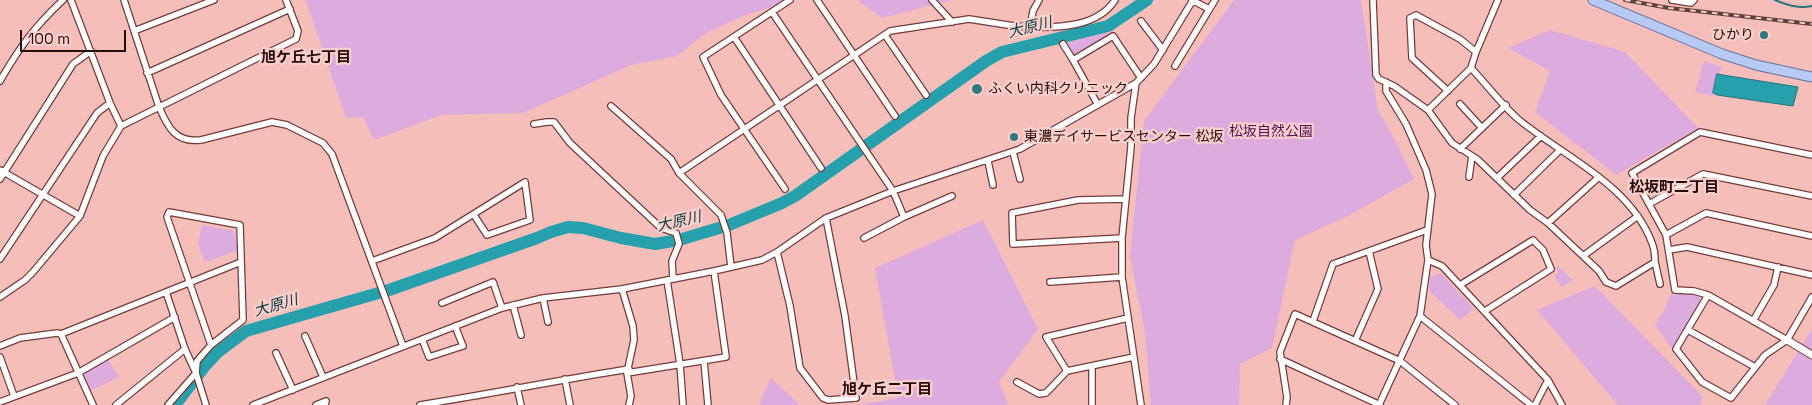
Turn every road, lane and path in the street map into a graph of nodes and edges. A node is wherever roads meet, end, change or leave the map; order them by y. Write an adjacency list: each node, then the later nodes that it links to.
1 (63, 0): 38 (street)
2 (72, 0): 29 (street)
3 (124, 0): 24 (street)
4 (214, 0): 24 (street)
5 (286, 0): 19 (street)
6 (790, 0): 20 (street)
7 (818, 0): 31 (street)
8 (932, 0): 22 (street)
9 (1039, 0): 23 (street)
10 (1115, 0): 23 (street)
11 (1193, 0): 18 (street); 28 (street)
12 (1215, 0): 18 (street)
13 (1373, 0): 40 (street)
14 (1498, 0): 30 (street)
15 (1594, 0): 36 (main road)
16 (1672, 0): 17 (street)
17 (1694, 0)
18 (1209, 9): 33 (street)
19 (290, 10): 35 (street); 49 (street)
20 (772, 12): 26 (street); 37 (street)
21 (1141, 21): 28 (street)
22 (952, 22): 23 (street); 25 (street)
23 (1030, 27)
24 (134, 31): 35 (street)
25 (885, 35): 31 (street); 42 (street)
26 (734, 37): 45 (street); 54 (street)
27 (1063, 44): 32 (street)
28 (1163, 50): 39 (street)
29 (91, 52): 43 (street); 64 (street)
30 (1476, 52): 34 (street); 41 (street)
31 (855, 55): 37 (street); 51 (street)
32 (1073, 60): 39 (street); 46 (street)
33 (1175, 66)
34 (1471, 68): 41 (street); 47 (street)
35 (147, 73): 49 (street)
36 (1812, 77)
37 (818, 80): 45 (street); 73 (street)
38 (0, 81)
39 (1138, 81): 46 (street); 78 (street)
40 (1386, 82): 50 (street); 86 (street)
41 (1448, 92): 50 (street)
42 (926, 95)
43 (110, 103): 53 (street); 74 (street)
44 (1460, 104): 55 (street)
45 (779, 105): 54 (street); 63 (street)
46 (1098, 105): 59 (street)
47 (1506, 105): 55 (street); 56 (street)
48 (611, 106): 65 (street)
49 (159, 108): 53 (street); 97 (street)
50 (1428, 110): 57 (street)
51 (895, 116)
52 (534, 124): 105 (street)
53 (121, 126): 81 (street)
54 (744, 128): 65 (street); 72 (street)
55 (1482, 128): 57 (street)
56 (1541, 136): 58 (street); 68 (street)
57 (1460, 149): 61 (street)
58 (1560, 150): 67 (street); 75 (street)
59 (1012, 152): 62 (street); 70 (street)
60 (1812, 155): 79 (street)
61 (1472, 156): 66 (street); 68 (street)
62 (988, 161): 71 (street); 73 (street)
63 (821, 168)
64 (2, 171): 69 (street); 74 (street)
65 (679, 173): 100 (street)
66 (1469, 177)
67 (1599, 177): 82 (street); 85 (street)
68 (1497, 178): 75 (street)
69 (0, 179)
70 (1020, 179)
71 (993, 185)
72 (785, 189)
73 (893, 191): 83 (street); 84 (street)
74 (43, 194): 81 (street); 95 (street)
75 (1514, 195): 85 (street)
76 (952, 196): 83 (street)
77 (1812, 196): 79 (street)
78 (1126, 199): 90 (street); 90 (street)
79 (1649, 204): 87 (street)
80 (474, 215): 80 (street); 97 (street)
81 (80, 216): 114 (street)
82 (1638, 216): 94 (street); 99 (street)
83 (904, 217): 89 (street)
84 (826, 218): 93 (street); 93 (street)
85 (1548, 223): 94 (street)
86 (1427, 230): 92 (street); 96 (street)
87 (1666, 234): 88 (street); 91 (street)
88 (1812, 236)
89 (864, 238)
90 (1122, 238): 104 (street)
91 (1669, 250): 101 (street); 112 (street)
92 (1369, 251): 123 (street); 133 (street)
93 (777, 252): 100 (street)
94 (1583, 256): 99 (street)
95 (0, 259)
96 (1428, 260): 109 (street); 120 (street)
97 (372, 261): 136 (street)
98 (241, 262): 107 (street); 107 (street); 134 (street)
99 (1656, 262): 108 (street)
100 (731, 267): 102 (street)
101 (1778, 267): 103 (street); 124 (street)
102 (714, 271): 105 (street); 143 (street)
103 (1812, 275)
104 (1122, 277): 106 (street); 122 (street)
105 (670, 279): 110 (street); 145 (street)
106 (1050, 282)
107 (190, 283): 111 (street); 134 (street)
108 (1660, 284)
109 (1460, 285): 119 (street); 119 (street)
110 (622, 289): 115 (street); 148 (street)
111 (166, 292): 121 (street); 128 (street)
112 (1708, 295): 124 (street); 127 (street)
113 (1812, 297): 132 (street)
114 (0, 298)
115 (544, 298): 117 (street); 125 (street)
116 (442, 303): 118 (street)
117 (513, 305): 118 (street); 129 (street)
118 (502, 308): 126 (street)
119 (1485, 311): 154 (street)
120 (1420, 316): 144 (street); 181 (street)
121 (175, 317): 137 (street); 150 (street)
122 (1128, 318): 141 (street); 149 (street)
123 (1313, 321): 133 (street); 142 (street)
124 (1753, 321): 132 (street)
125 (548, 322)
126 (455, 326): 131 (street); 131 (street)
127 (1688, 330): 147 (street); 147 (street)
128 (61, 334): 135 (street); 150 (street)
129 (521, 335)
130 (305, 336): 152 (street)
131 (422, 339): 136 (street)
132 (1787, 340): 139 (street); 147 (street)
133 (1355, 341): 144 (street)
134 (211, 345): 151 (street)
135 (0, 346)
136 (403, 346): 152 (street)
137 (185, 349): 151 (street); 163 (street)
138 (276, 354): 157 (street)
139 (1812, 355)
140 (0, 357): 158 (street)
141 (1134, 357): 146 (street); 177 (street)
142 (1280, 359): 178 (street); 179 (street)
143 (704, 361): 145 (street); 175 (street)
144 (1400, 361): 179 (street); 180 (street)
145 (680, 364): 148 (street); 174 (street)
146 (1092, 366): 149 (street); 176 (street)
147 (1755, 368)
148 (628, 371): 153 (street); 173 (street)
149 (1067, 371): 155 (street)
150 (78, 373): 158 (street); 162 (street)
151 (196, 373): 164 (street); 165 (street)
152 (323, 377): 157 (street)
153 (566, 379): 156 (street); 172 (street)
154 (1548, 380): 182 (street); 183 (street)
155 (1017, 382)
156 (517, 387): 159 (street); 171 (street)
157 (293, 390): 166 (street)
158 (14, 396): 160 (street)
159 (469, 398): 161 (street); 170 (street)
160 (0, 402)
161 (429, 404): 169 (street)
162 (92, 405)
163 (116, 405)
164 (168, 405)
165 (206, 405)
166 (253, 405)
167 (316, 405): 168 (street)
168 (325, 405)
169 (420, 405)
170 (471, 405)
171 (521, 405)
172 (570, 405)
173 (629, 405)
174 (683, 405)
175 (708, 405)
176 (1092, 405)
177 (1141, 405)
178 (1286, 405)
179 (1380, 405)
180 (1455, 405)
181 (1531, 405)
182 (1535, 405)
183 (1562, 405)

